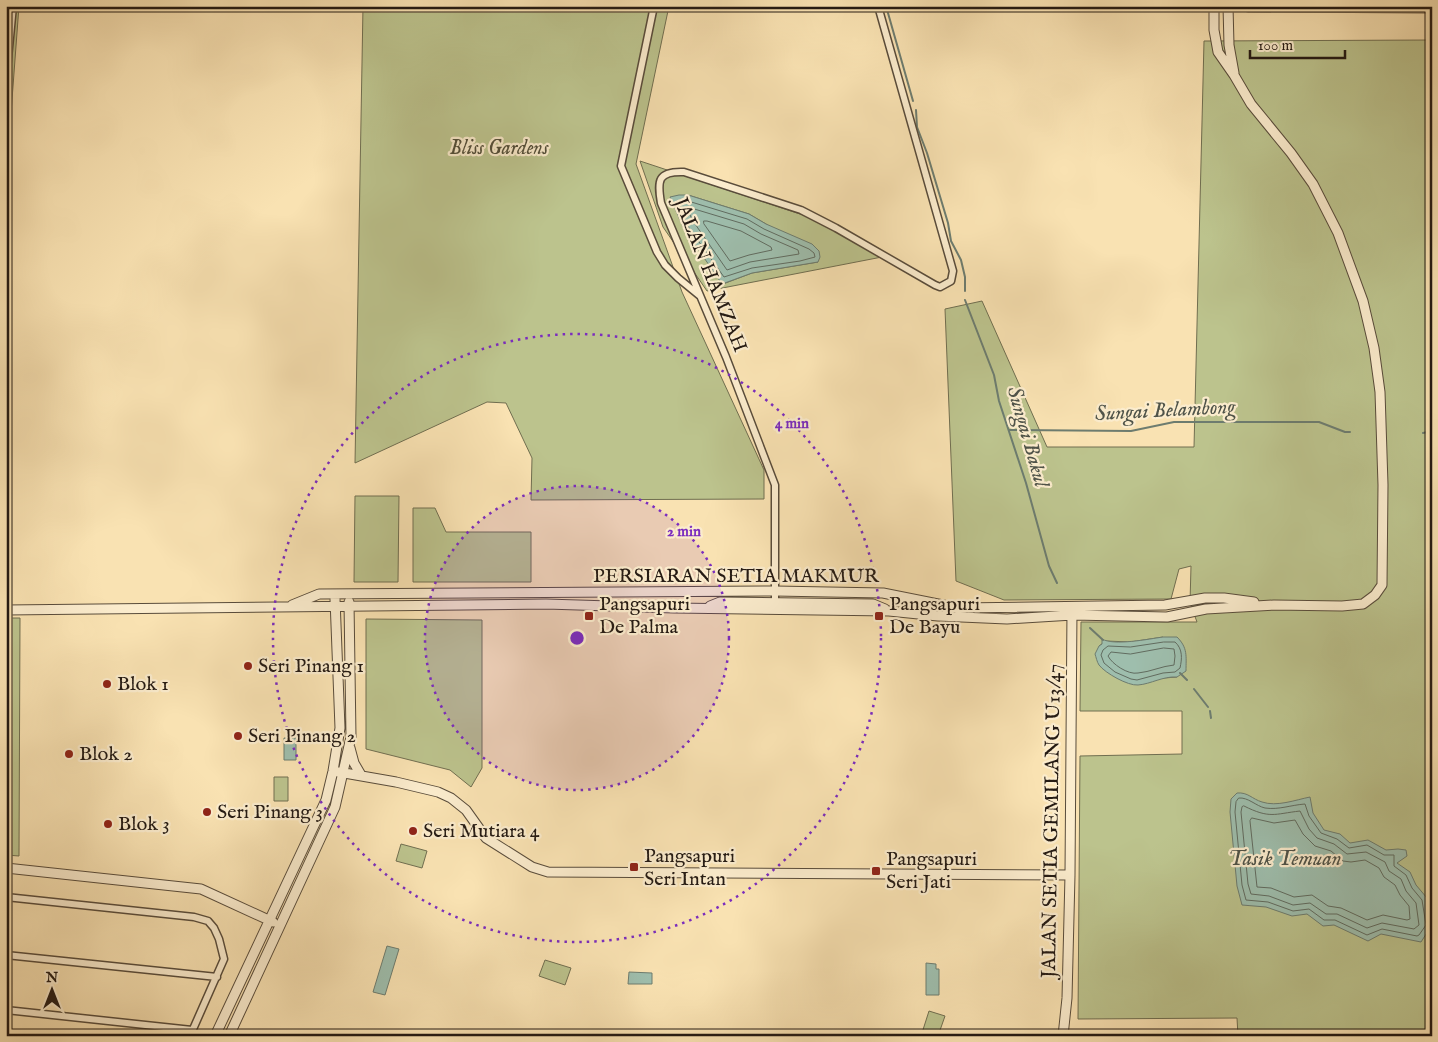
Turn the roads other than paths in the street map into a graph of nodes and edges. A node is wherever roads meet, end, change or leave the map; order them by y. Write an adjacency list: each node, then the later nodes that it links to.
1 (13, 6): 9 (street)
2 (654, 6): 10 (street)
3 (878, 6): 10 (street, JALAN HAMZAH)
4 (1214, 6): 8 (street)
5 (1228, 6): 8 (street)
6 (1244, 6): 7 (street)
7 (1432, 9)
8 (1234, 74): 21 (street, PERSIARAN SETIA MAKMUR)
9 (6, 79)
10 (701, 297): 11 (street, JALAN HAMZAH)
11 (775, 591): 13 (street, PERSIARAN SETIA MAKMUR); 14 (street, JALAN HAMZAH); 21 (street, PERSIARAN SETIA MAKMUR)
12 (335, 594): 13 (street, PERSIARAN SETIA MAKMUR); 15 (street); 17 (street, PERSIARAN SETIA MAKMUR)
13 (348, 594): 16 (street)
14 (775, 602): 18 (street); 20 (street)
15 (335, 605): 16 (street, PERSIARAN SETIA MAKMUR); 17 (street, PERSIARAN SETIA MAKMUR); 23 (street)
16 (349, 605): 18 (street, PERSIARAN SETIA MAKMUR); 22 (street)
17 (286, 608): 19 (street, PERSIARAN SETIA MAKMUR)
18 (705, 608): 20 (street, PERSIARAN SETIA MAKMUR)
19 (6, 610)
20 (889, 611): 21 (street, PERSIARAN SETIA MAKMUR)
21 (1073, 611): 28 (street, JALAN SETIA GEMILANG U13/47)
22 (349, 746): 24 (street); 25 (street)
23 (333, 771): 24 (street); 30 (street)
24 (344, 772): 25 (street); 26 (street)
25 (361, 775): 26 (street); 28 (street)
26 (340, 786): 31 (street)
27 (6, 868): 30 (street)
28 (1070, 875): 38 (street, JALAN SETIA GEMILANG U13/47)
29 (6, 897): 33 (street)
30 (269, 920): 31 (street); 36 (street)
31 (280, 925): 37 (street)
32 (6, 955): 33 (street)
33 (217, 978): 35 (street)
34 (6, 1010): 35 (street)
35 (191, 1033)
36 (215, 1036)
37 (230, 1036)
38 (1063, 1036)
39 (1100, 1036): 40 (street)
40 (1186, 1036)

